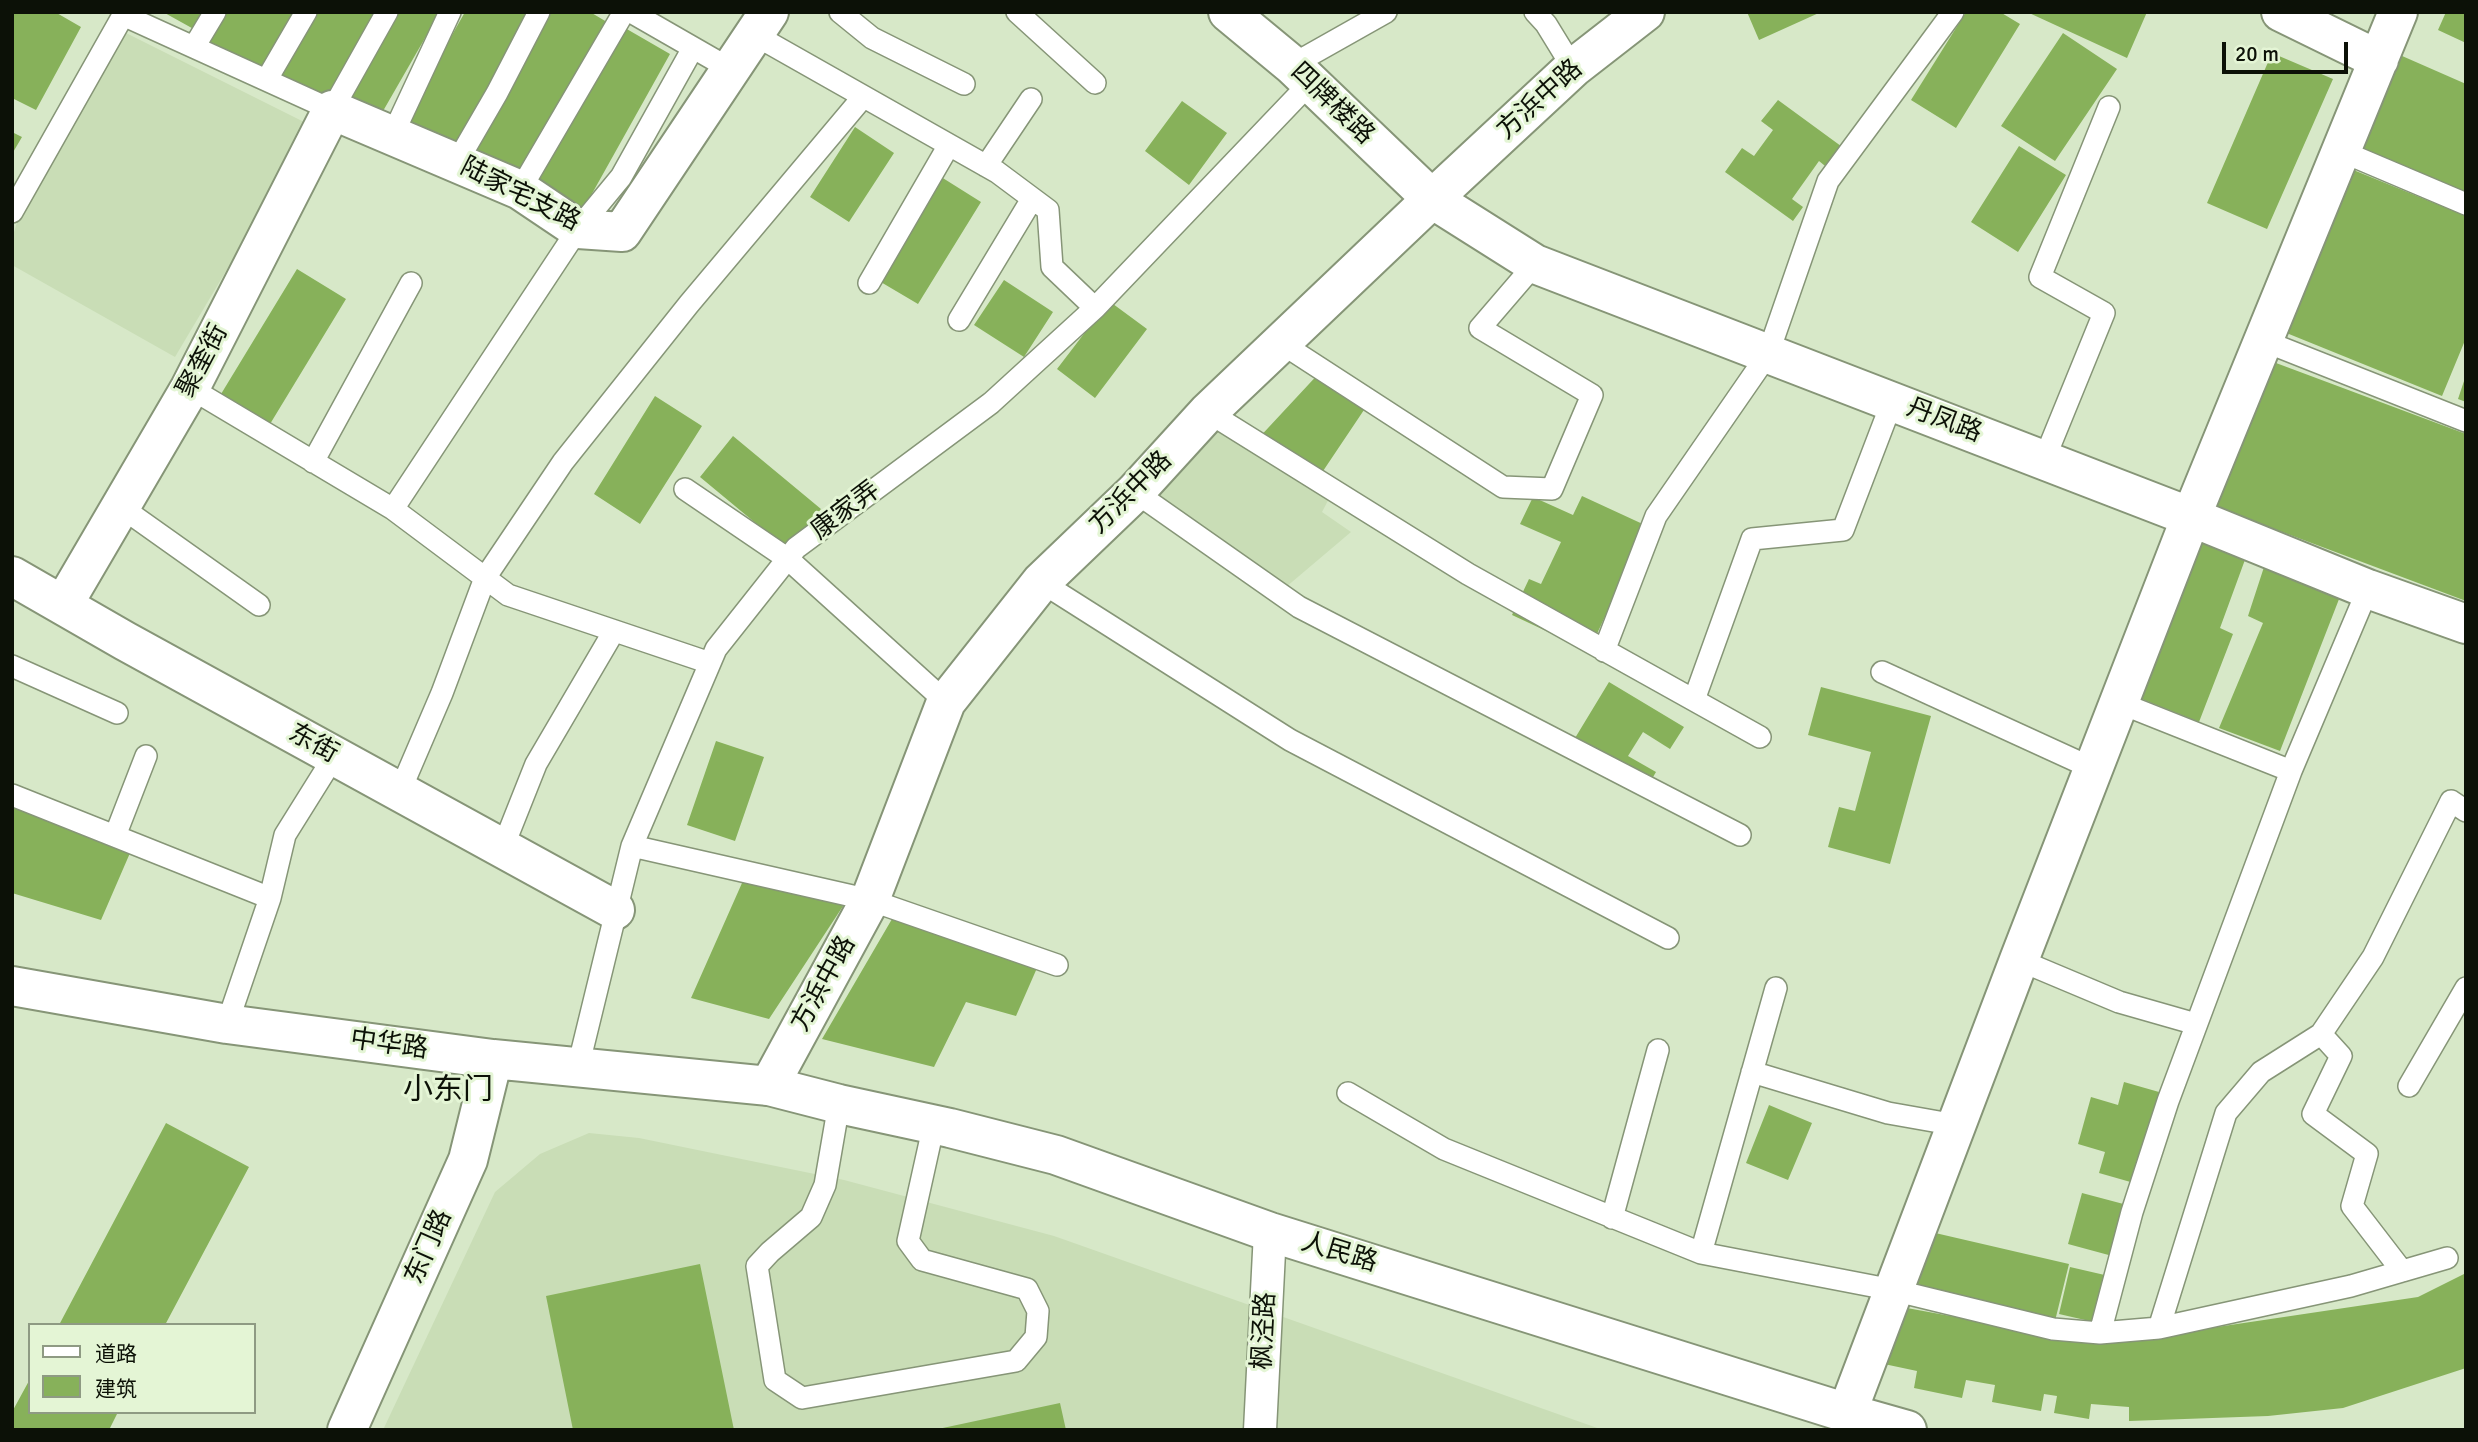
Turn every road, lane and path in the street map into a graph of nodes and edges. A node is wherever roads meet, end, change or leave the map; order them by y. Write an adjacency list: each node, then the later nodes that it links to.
1 (215, 12): 19 (lane)
2 (306, 12): 25 (lane)
3 (387, 12): 31 (lane)
4 (450, 12): 32 (lane)
5 (539, 12): 35 (lane)
6 (624, 12): 37 (lane)
7 (631, 12): 20 (lane)
8 (840, 12): 27 (lane)
9 (1017, 12): 26 (lane)
10 (1228, 12): 24 (street, 四牌楼路)
11 (1386, 12): 24 (lane, 康家弄)
12 (1535, 12): 22 (lane)
13 (1953, 12): 50 (lane)
14 (2281, 12): 21 (street)
15 (2398, 12): 21 (street)
16 (124, 14): 19 (lane); 41 (lane)
17 (1639, 14): 22 (street, 方浜中路)
18 (762, 24): 23 (street, 陆家宅支路); 28 (lane)
19 (194, 47): 25 (lane)
20 (693, 48): 23 (lane); 42 (lane)
21 (2379, 60): 34 (street)
22 (1573, 68): 39 (street, 方浜中路)
23 (732, 70): 42 (street, 陆家宅支路)
24 (1301, 74): 39 (street, 四牌楼路); 46 (lane, 康家弄)
25 (267, 79): 31 (lane)
26 (1095, 83)
27 (964, 84)
28 (863, 97): 33 (lane); 64 (lane)
29 (1031, 99): 36 (lane)
30 (2109, 107): 55 (lane)
31 (332, 110): 32 (street, 陆家宅支路); 51 (street, 聚奎街)
32 (393, 134): 35 (street, 陆家宅支路)
33 (949, 145): 36 (lane); 45 (lane)
34 (2341, 151): 40 (lane); 48 (street)
35 (457, 162): 37 (street, 陆家宅支路)
36 (986, 166): 38 (lane)
37 (520, 190): 42 (street, 陆家宅支路)
38 (1032, 199): 46 (lane); 47 (lane)
39 (1432, 199): 43 (street, 丹凤路); 49 (street, 方浜中路)
40 (2466, 204)
41 (12, 212)
42 (578, 229): 60 (lane)
43 (1535, 264): 49 (lane); 50 (street, 丹凤路)
44 (411, 283): 56 (lane)
45 (869, 283)
46 (1095, 308): 62 (lane, 康家弄)
47 (958, 320)
48 (2264, 341): 54 (lane); 61 (street)
49 (1281, 343): 53 (street, 方浜中路)
50 (1768, 354): 52 (street, 丹凤路); 71 (lane)
51 (190, 388): 56 (lane); 59 (street, 聚奎街)
52 (1892, 402): 55 (street, 丹凤路); 75 (lane)
53 (1208, 412): 58 (street, 方浜中路); 71 (lane)
54 (2466, 421)
55 (2045, 460): 61 (street, 丹凤路)
56 (313, 462): 60 (lane)
57 (685, 489): 62 (lane)
58 (1135, 492): 65 (street, 方浜中路); 87 (lane)
59 (121, 507): 67 (street, 聚奎街); 68 (lane)
60 (393, 509): 64 (lane)
61 (2191, 517): 66 (street, 丹凤路); 77 (street)
62 (788, 559): 72 (lane, 康家弄); 76 (lane)
63 (12, 576): 67 (street, 东街)
64 (485, 578): 70 (lane); 84 (lane)
65 (1041, 582): 76 (street, 方浜中路); 94 (lane)
66 (2368, 589): 69 (street, 丹凤路); 83 (lane)
67 (63, 605): 80 (street, 东街)
68 (259, 605)
69 (2466, 624)
70 (614, 631): 72 (lane); 90 (lane)
71 (1604, 651): 75 (lane)
72 (710, 663): 89 (lane, 康家弄)
73 (12, 666): 78 (lane)
74 (1881, 672): 82 (lane)
75 (1694, 701): 79 (lane)
76 (946, 702): 92 (street, 方浜中路)
77 (2120, 703): 82 (street); 83 (lane)
78 (117, 713)
79 (1760, 737)
80 (335, 755): 84 (street, 东街); 91 (lane)
81 (146, 756): 88 (lane)
82 (2094, 769): 95 (street)
83 (2291, 771): 101 (lane)
84 (400, 791): 90 (street, 东街)
85 (12, 795): 88 (lane)
86 (2466, 811): 102 (lane)
87 (1740, 835)
88 (115, 836): 91 (lane)
89 (632, 846): 92 (lane); 93 (lane, 康家弄)
90 (503, 847): 93 (street, 东街)
91 (270, 898): 100 (lane)
92 (870, 900): 96 (lane); 107 (street, 方浜中路)
93 (615, 910): 105 (lane, 康家弄)
94 (1668, 938)
95 (2019, 960): 101 (lane); 112 (street)
96 (1057, 965)
97 (12, 986): 100 (street, 中华路)
98 (1776, 988): 106 (lane)
99 (2466, 988): 108 (lane)
100 (227, 1024): 104 (street, 中华路)
101 (2196, 1024): 120 (lane)
102 (2321, 1034): 117 (lane); 119 (lane)
103 (1658, 1050): 113 (lane)
104 (493, 1059): 105 (street, 中华路); 122 (street, 东门路)
105 (578, 1067): 107 (street, 中华路)
106 (1752, 1072): 112 (lane); 115 (lane)
107 (769, 1086): 110 (street, 人民路)
108 (2409, 1086)
109 (1348, 1093): 113 (lane)
110 (839, 1104): 111 (street, 人民路); 111 (lane)
111 (934, 1124): 114 (street, 人民路)
112 (1956, 1125): 118 (street)
113 (1612, 1218): 115 (lane)
114 (1270, 1232): 121 (street, 人民路); 123 (street, 枫泾路)
115 (1701, 1253): 118 (lane)
116 (2447, 1258): 117 (lane)
117 (2402, 1271): 119 (lane)
118 (1893, 1290): 120 (lane); 121 (street)
119 (2159, 1328): 120 (lane)
120 (2100, 1333)
121 (1847, 1413): 124 (street, 人民路)
122 (348, 1430)
123 (1260, 1430)
124 (1907, 1430)

